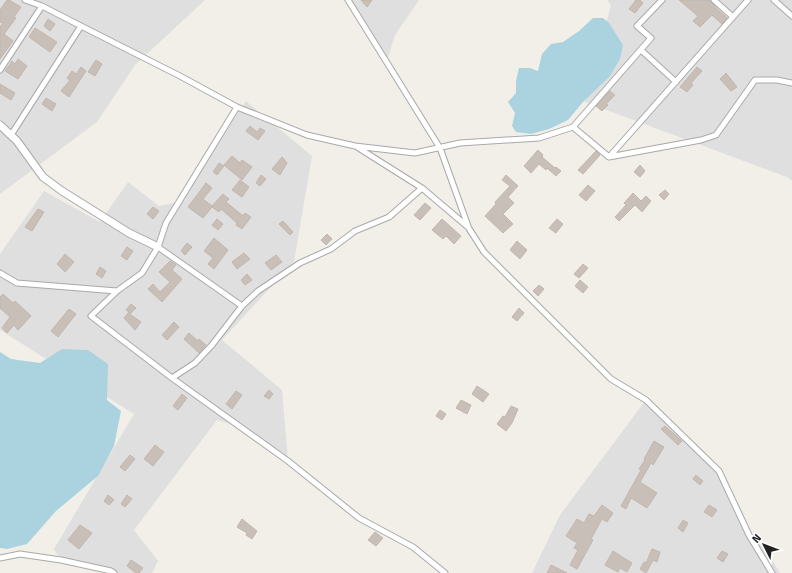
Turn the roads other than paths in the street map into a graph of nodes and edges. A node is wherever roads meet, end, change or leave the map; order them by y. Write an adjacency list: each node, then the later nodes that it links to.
1 (25, 0): 7 (street)
2 (348, 0): 20 (street)
3 (662, 0): 11 (street)
4 (714, 0): 9 (street)
5 (748, 0): 9 (street)
6 (774, 0): 8 (street)
7 (42, 6): 10 (street); 12 (street)
8 (792, 16)
9 (733, 17): 13 (street)
10 (81, 26): 15 (street); 18 (street)
11 (641, 50): 13 (street); 17 (street)
12 (0, 70)
13 (676, 82): 21 (street)
14 (792, 83): 21 (street)
15 (237, 107): 19 (street); 24 (street)
16 (0, 125): 18 (street)
17 (573, 127): 20 (street); 21 (street)
18 (11, 135): 24 (street)
19 (355, 146): 20 (street); 22 (street)
20 (440, 148): 23 (street)
21 (609, 157)
22 (422, 188): 23 (street); 27 (street)
23 (468, 227): 32 (street)
24 (158, 247): 26 (street); 27 (street)
25 (0, 273): 26 (street)
26 (117, 291): 28 (street)
27 (242, 306): 28 (street)
28 (172, 378): 31 (street)
29 (0, 558): 30 (street)
30 (114, 573)
31 (445, 573)
32 (772, 573)

